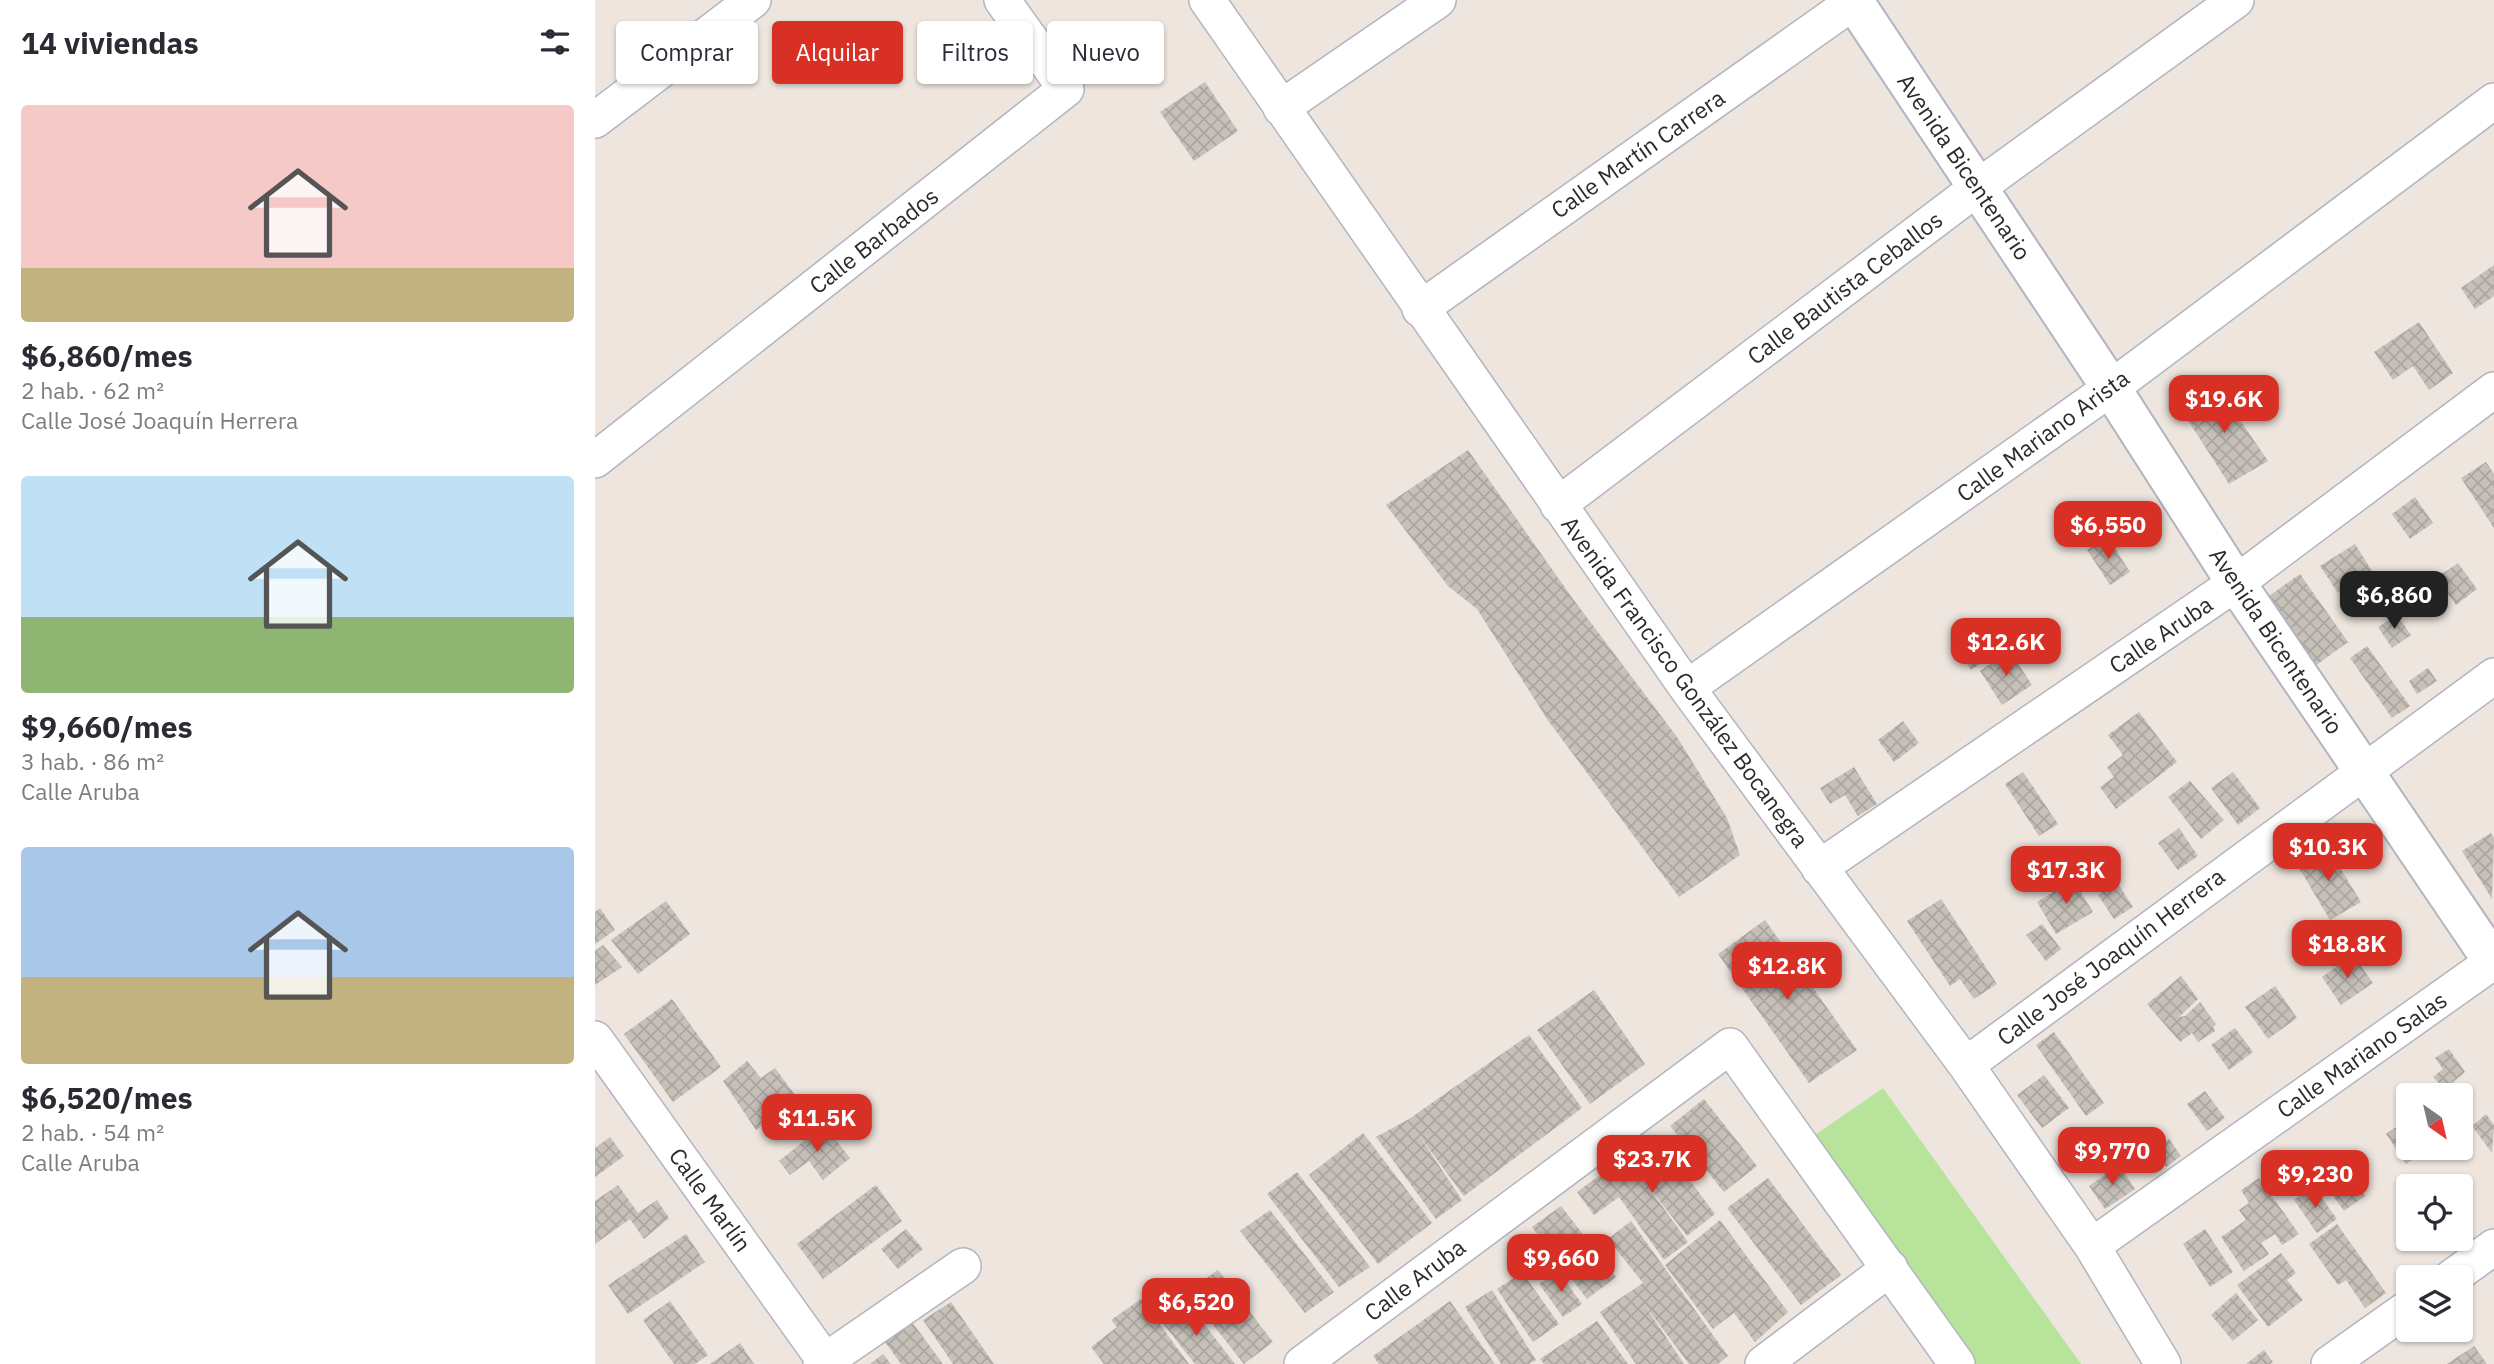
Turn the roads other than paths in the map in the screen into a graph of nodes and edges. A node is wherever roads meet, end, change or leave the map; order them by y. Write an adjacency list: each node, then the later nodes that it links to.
1 (753, 0): 9 (street)
2 (1002, 0): 14 (street, Calle Barbados)
3 (1206, 0): 8 (street, Avenida Francisco González Bocanegra)
4 (1438, 0): 8 (street)
5 (1854, 0): 10 (street, Avenida Bicentenario); 11 (street, Calle Martín Carrera)
6 (2236, 0): 10 (street, Calle Bautista Ceballos)
7 (2494, 102): 12 (street, Calle Mariano Arista)
8 (1281, 107): 11 (street, Avenida Francisco González Bocanegra)
9 (595, 120)
10 (1977, 188): 12 (street, Avenida Bicentenario); 15 (street, Calle Bautista Ceballos)
11 (1420, 309): 15 (street, Avenida Francisco González Bocanegra)
12 (2111, 388): 16 (street, Avenida Bicentenario); 18 (street, Calle Mariano Arista)
13 (2494, 390): 16 (street, Calle Aruba)
14 (595, 460)
15 (1558, 505): 18 (street, Avenida Francisco González Bocanegra)
16 (2236, 583): 19 (street, Avenida Bicentenario); 20 (street, Calle Aruba)
17 (2494, 676): 19 (street, Calle José Joaquín Herrera)
18 (1687, 688): 20 (street, Avenida Francisco González Bocanegra)
19 (2363, 771): 21 (street, Avenida Bicentenario); 23 (street, Calle José Joaquín Herrera)
20 (1819, 869): 23 (street, Avenida Francisco González Bocanegra)
21 (2494, 962): 24 (street, Calle Mariano Salas)
22 (595, 1040): 30 (street, Calle Marlín)
23 (1966, 1065): 24 (street, Avenida Francisco González Bocanegra)
24 (2092, 1246): 34 (street, Avenida Francisco González Bocanegra)
25 (2494, 1247): 26 (street)
26 (2469, 1265)
27 (963, 1266): 30 (street)
28 (1890, 1268): 31 (street, Calle Aruba); 32 (street); 33 (street)
29 (2396, 1317): 35 (street)
30 (823, 1363)
31 (1302, 1364)
32 (1763, 1364)
33 (1957, 1364)
34 (2164, 1364)
35 (2329, 1364)

